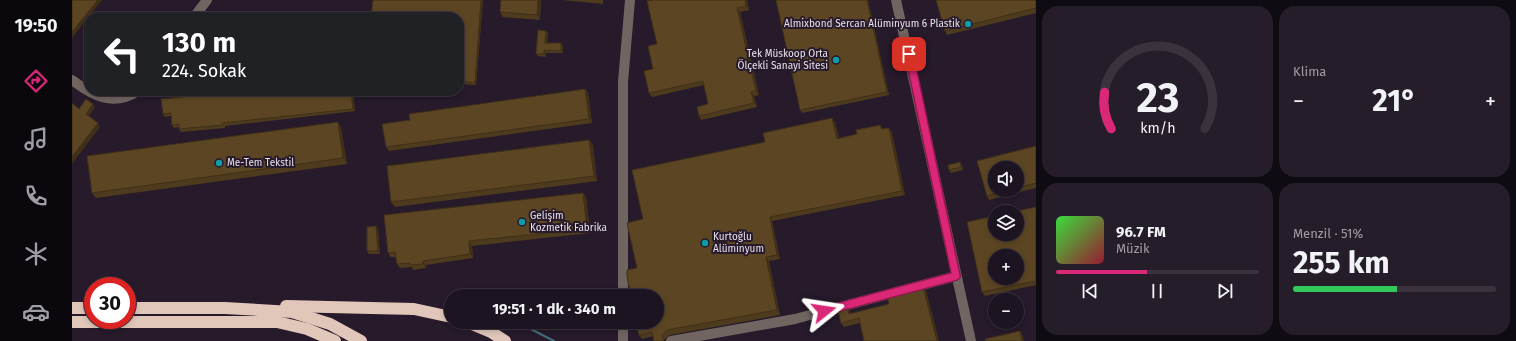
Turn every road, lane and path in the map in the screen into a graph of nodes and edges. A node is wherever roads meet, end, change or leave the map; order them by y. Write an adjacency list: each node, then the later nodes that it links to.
1 (207, 0): 4 (street)
2 (630, 0): 10 (street)
3 (896, 0): 9 (street)
4 (198, 12)
5 (72, 80): 6 (street)
6 (84, 89)
7 (101, 96): 8 (street)
8 (130, 96)
9 (956, 276): 25 (street); 26 (street)
10 (623, 289)
11 (72, 308): 12 (highway)
12 (84, 308)
13 (136, 308): 14 (highway)
14 (225, 308): 15 (highway); 22 (highway)
15 (444, 315)
16 (136, 321): 21 (highway)
17 (72, 322): 18 (highway)
18 (84, 322)
19 (484, 329): 23 (highway)
20 (623, 329): 24 (street)
21 (335, 341)
22 (361, 341)
23 (505, 341)
24 (623, 341)
25 (671, 341)
26 (971, 341)

